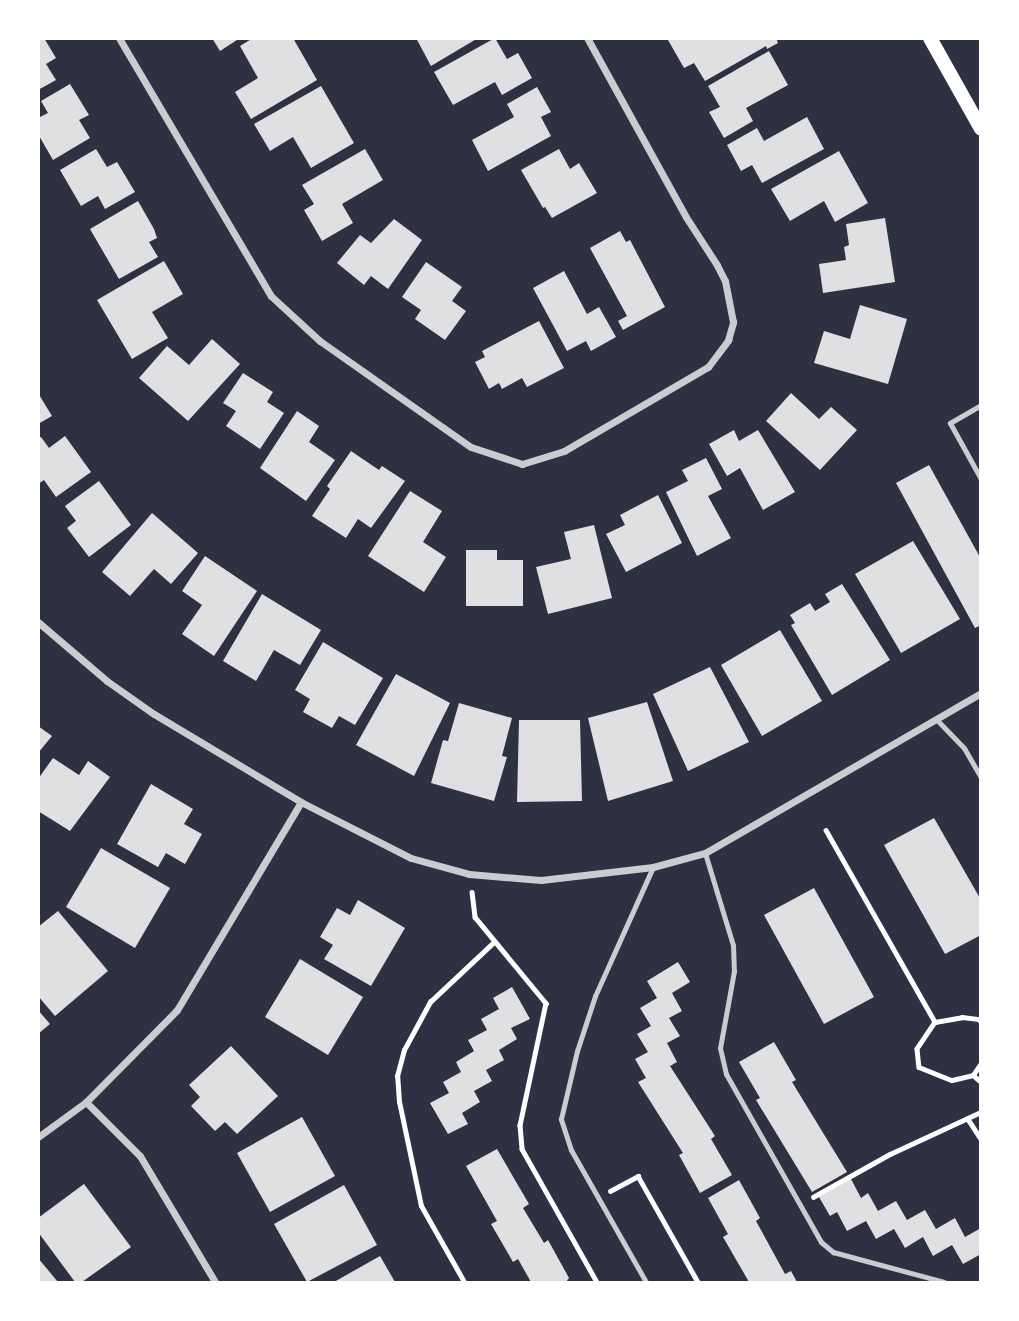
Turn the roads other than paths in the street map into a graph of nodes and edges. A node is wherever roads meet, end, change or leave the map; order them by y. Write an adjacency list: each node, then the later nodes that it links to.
1 (119, 38): 2 (street)
2 (587, 38)
3 (930, 38): 4 (main road)
4 (981, 129)
5 (981, 405): 6 (lane)
6 (977, 466): 7 (lane)
7 (981, 479)
8 (38, 622): 12 (street)
9 (981, 693): 10 (street)
10 (936, 719): 11 (lane); 13 (street)
11 (981, 778)
12 (301, 802): 14 (street); 15 (street)
13 (705, 853): 14 (street); 19 (lane)
14 (653, 867): 18 (lane)
15 (86, 1102): 16 (street); 17 (street)
16 (38, 1137)
17 (215, 1283)
18 (646, 1283)
19 (944, 1283)

